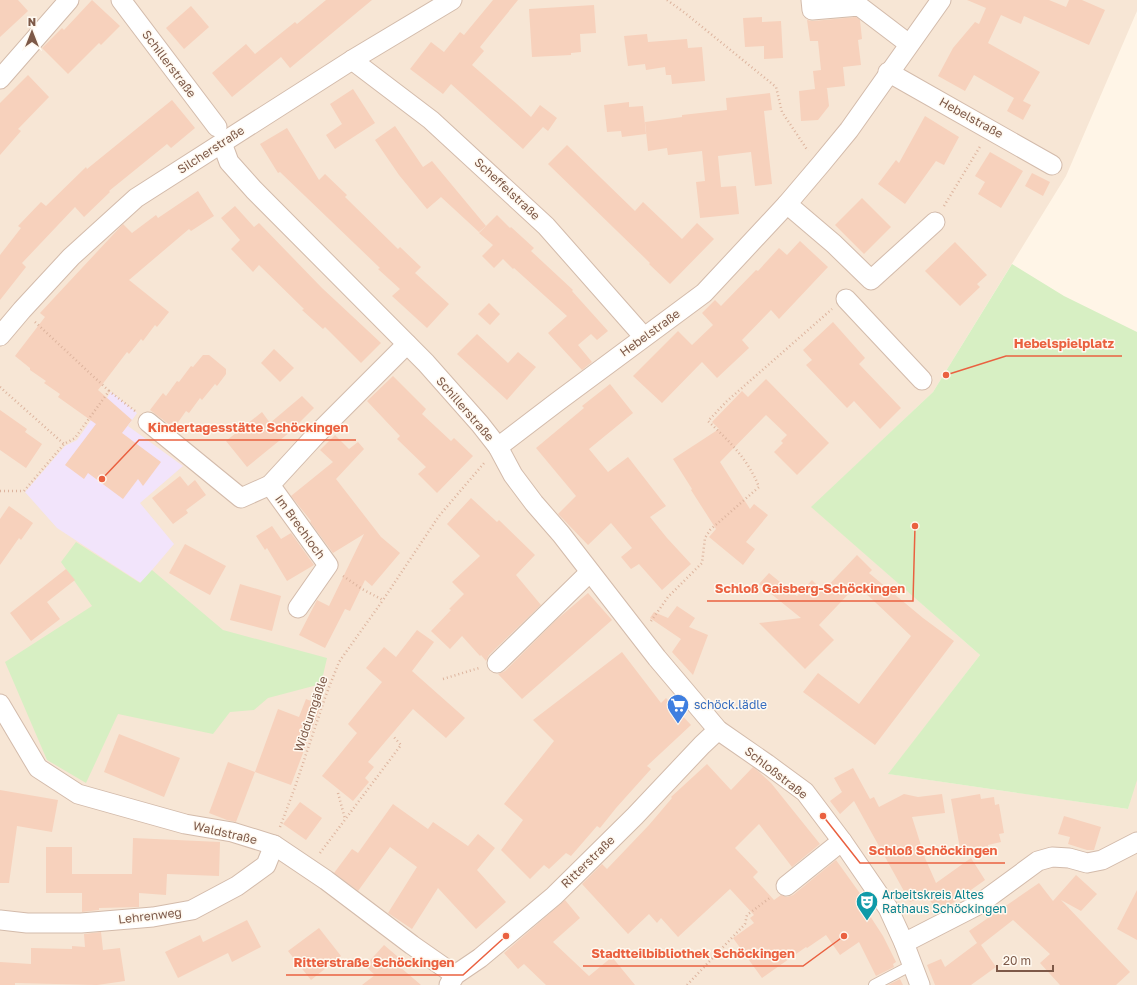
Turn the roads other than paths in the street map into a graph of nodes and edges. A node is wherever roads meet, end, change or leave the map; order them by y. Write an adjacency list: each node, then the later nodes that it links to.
1 (69, 0): 9 (street)
2 (121, 0): 10 (street, Schillerstraße)
3 (811, 0): 6 (street)
4 (941, 0): 6 (street, Hebelstraße)
5 (445, 1): 7 (street, Silcherstraße)
6 (909, 44): 8 (street, Hebelstraße)
7 (352, 60): 10 (street, Silcherstraße); 16 (street, Scheffelstraße)
8 (888, 72): 11 (street, Hebelstraße); 12 (street, Hebelstraße)
9 (0, 79)
10 (220, 135): 15 (street, Silcherstraße); 17 (street, Schillerstraße)
11 (1052, 165)
12 (787, 204): 14 (street); 16 (street, Hebelstraße)
13 (935, 222): 14 (street)
14 (871, 280): 18 (street)
15 (0, 336)
16 (644, 337): 20 (street, Hebelstraße)
17 (407, 344): 20 (street, Schillerstraße); 21 (street, Im Brechloch)
18 (922, 380)
19 (148, 422): 21 (street, Im Brechloch)
20 (498, 447): 22 (street, Schillerstraße)
21 (270, 485): 23 (street, Im Brechloch)
22 (590, 572): 24 (street); 26 (street, Schillerstraße)
23 (298, 608)
24 (497, 662)
25 (0, 704): 29 (street, Waldstraße)
26 (718, 730): 27 (street, Schloßstraße); 34 (street, Ritterstraße)
27 (842, 841): 30 (street); 32 (street, Schloßstraße)
28 (1137, 842): 32 (street)
29 (274, 845): 31 (street, Lehrenweg); 34 (street, Waldstraße)
30 (786, 886)
31 (0, 920)
32 (904, 943): 33 (street, Schloßstraße)
33 (912, 965): 35 (lane); 36 (street, Schloßstraße)
34 (452, 980)
35 (874, 985)
36 (920, 985)

